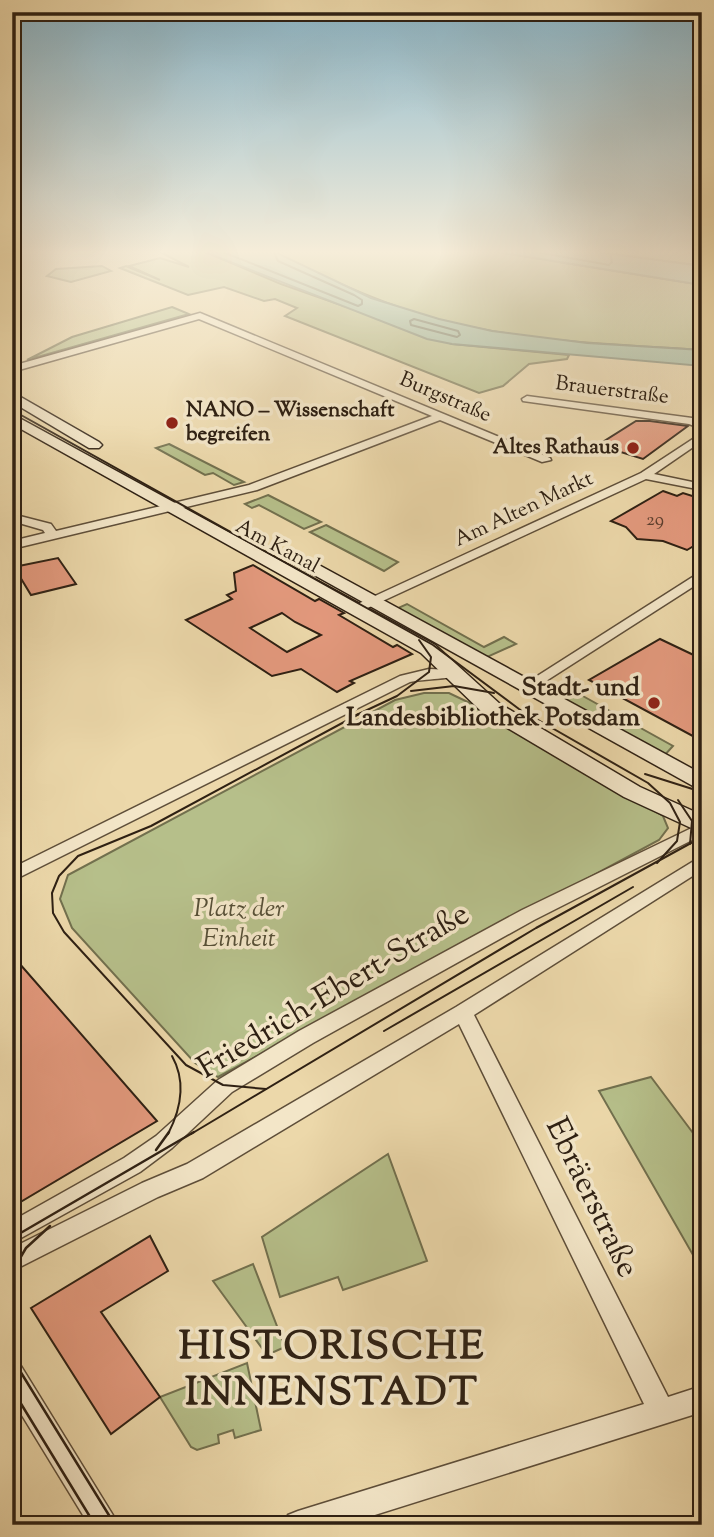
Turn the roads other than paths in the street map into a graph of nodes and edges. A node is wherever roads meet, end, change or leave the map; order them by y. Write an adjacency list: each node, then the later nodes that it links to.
1 (173, 324): 3 (street, Burgstraße)
2 (219, 324): 6 (street, Burgstraße)
3 (12, 369)
4 (12, 396): 13 (street, Am Kanal)
5 (527, 399): 8 (street, Brauerstraße)
6 (440, 416): 10 (street, Burgstraße); 13 (street)
7 (12, 418): 13 (street, Am Kanal)
8 (697, 424)
9 (702, 436): 11 (street, Am Alten Markt)
10 (546, 460)
11 (645, 475): 12 (street); 18 (street, Am Alten Markt)
12 (702, 487)
13 (185, 506): 15 (street); 18 (street, Am Kanal); 19 (street, Am Kanal)
14 (12, 517): 15 (street)
15 (53, 536): 16 (street)
16 (12, 545)
17 (699, 580): 21 (street)
18 (376, 599): 19 (street, Am Alten Markt); 21 (street, Am Kanal)
19 (356, 608): 20 (street, Am Kanal)
20 (454, 674): 21 (street, Am Kanal); 23 (street, Am Kanal); 25 (street)
21 (534, 692): 22 (street, Am Kanal)
22 (702, 784)
23 (702, 826): 27 (street, Friedrich-Ebert-Straße)
24 (702, 862): 26 (street)
25 (12, 875)
26 (463, 1012): 28 (street); 31 (street, Ebräerstraße)
27 (12, 1233)
28 (12, 1260)
29 (12, 1375): 32 (street)
30 (702, 1399): 31 (street)
31 (662, 1412): 33 (street)
32 (105, 1525)
33 (298, 1525)

